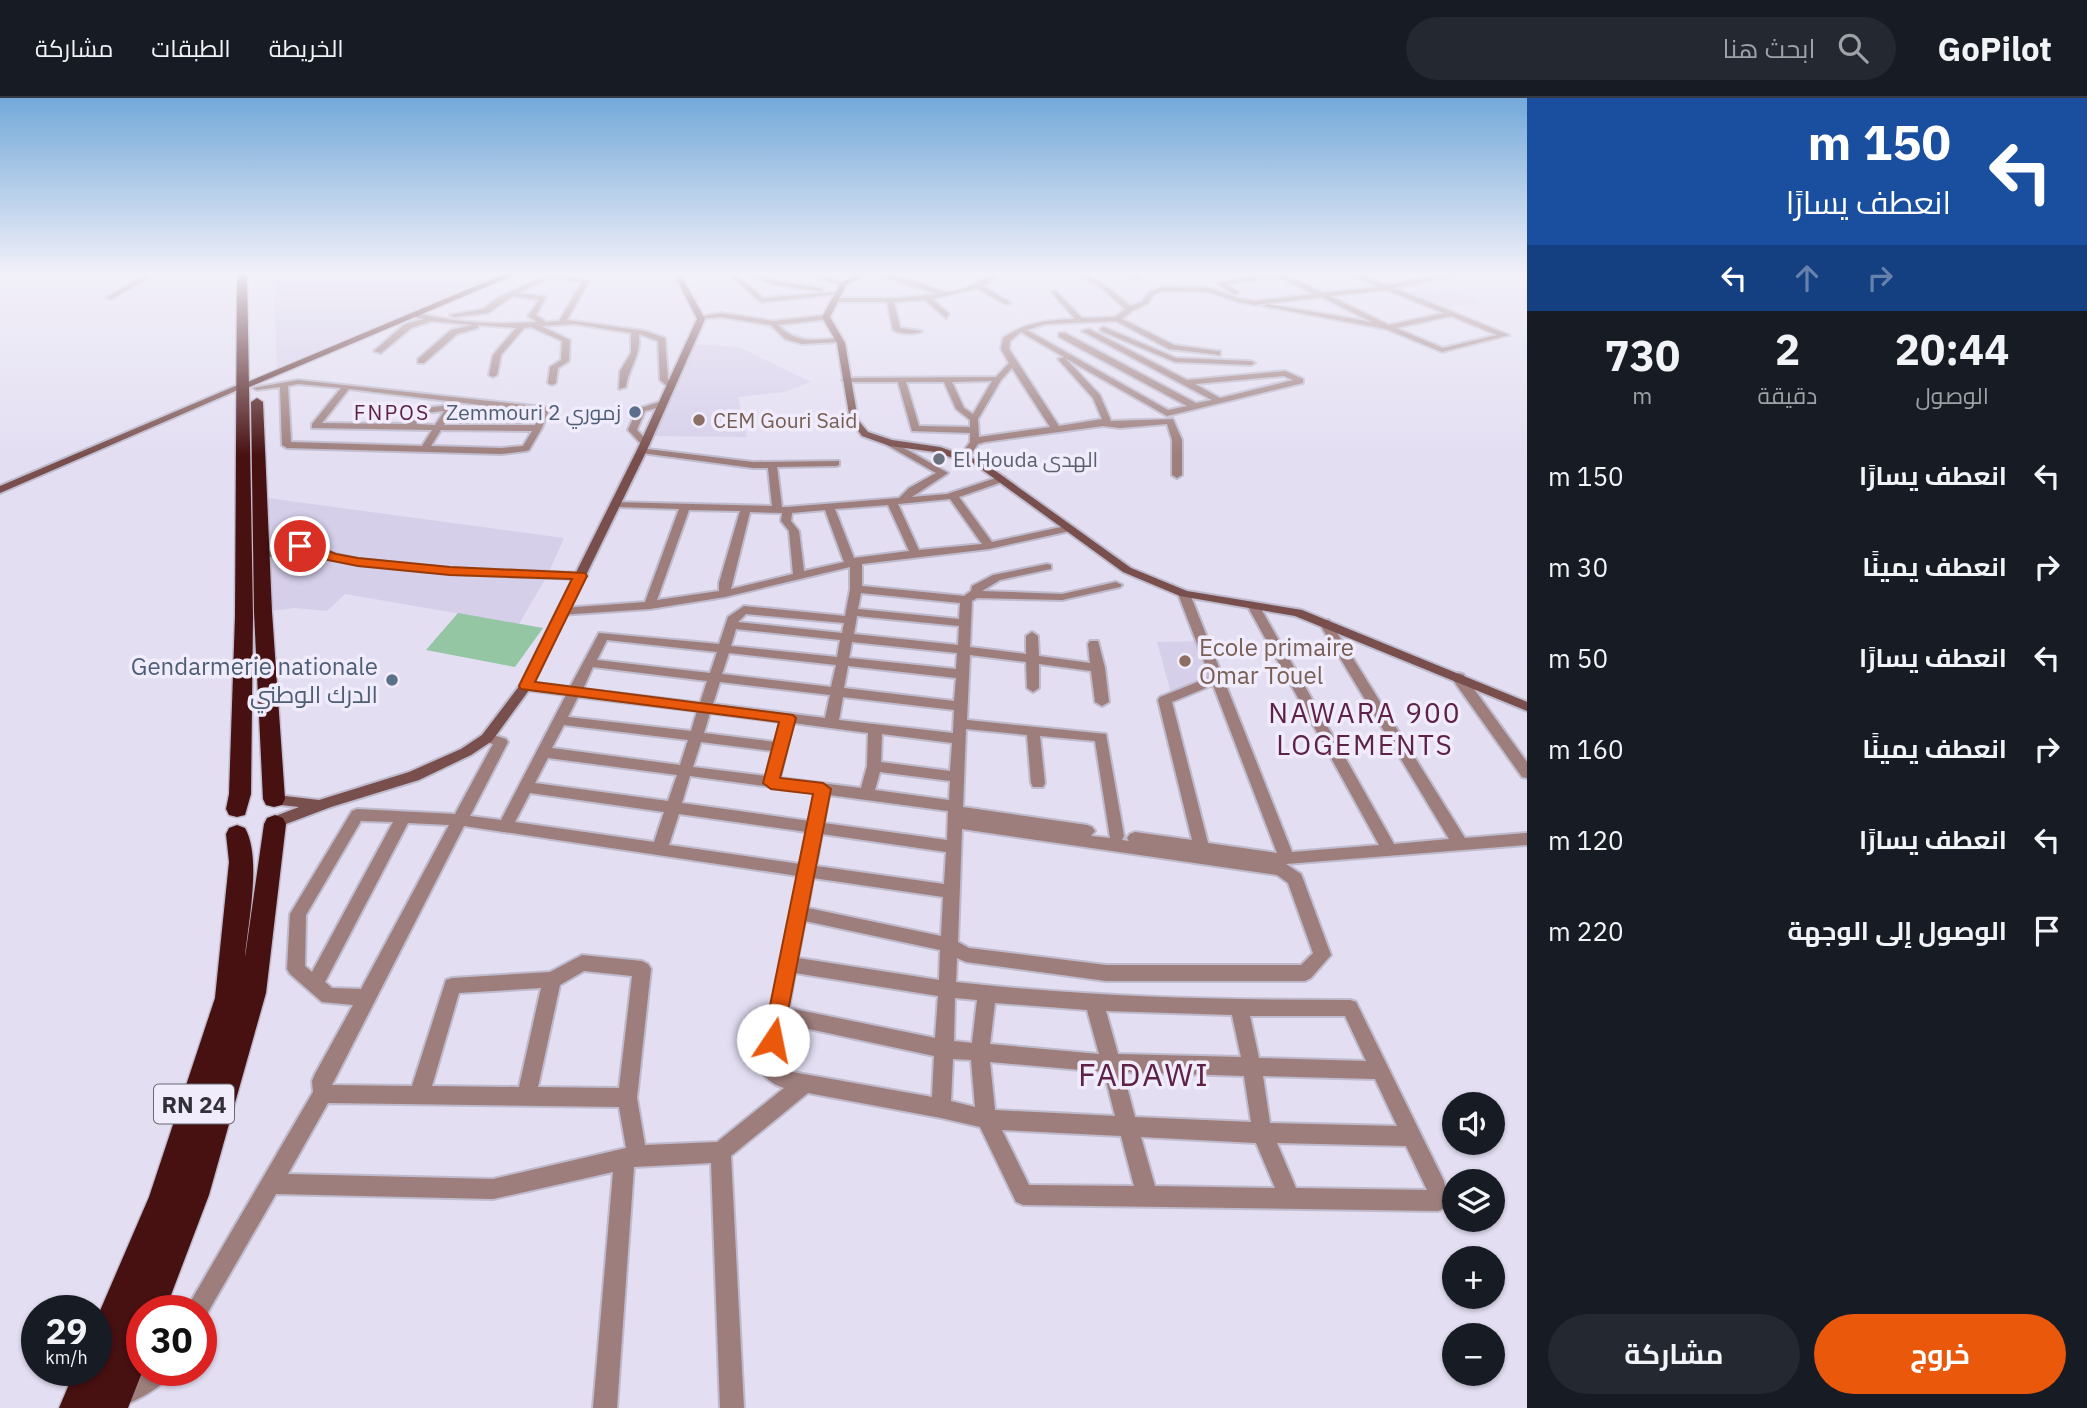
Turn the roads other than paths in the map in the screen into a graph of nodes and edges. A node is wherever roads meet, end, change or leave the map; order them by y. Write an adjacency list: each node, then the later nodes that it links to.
1 (247, 333): 44 (highway, RN 24)
2 (252, 333): 44 (highway, RN 24)
3 (377, 333): 44 (main road)
4 (399, 333): 27 (street)
5 (453, 333): 30 (street)
6 (516, 333): 35 (street)
7 (550, 333): 25 (street)
8 (635, 333): 46 (street)
9 (639, 333): 43 (street)
10 (694, 333): 43 (street)
11 (781, 333): 26 (street)
12 (835, 333): 26 (street)
13 (1015, 333): 32 (street)
14 (1021, 333): 52 (street)
15 (1023, 333): 24 (street)
16 (1073, 333): 22 (street)
17 (1090, 333): 29 (street)
18 (1113, 333): 33 (street)
19 (1144, 333): 28 (street)
20 (1402, 333): 21 (street)
21 (1499, 333)
22 (1062, 335): 24 (street); 31 (street)
23 (575, 336): 25 (street)
24 (1035, 338): 34 (street)
25 (566, 340): 40 (street)
26 (839, 340): 39 (street)
27 (378, 351)
28 (1217, 353)
29 (1133, 355): 31 (street); 41 (street)
30 (421, 361)
31 (1110, 361): 34 (street); 49 (street)
32 (1013, 363): 38 (street); 56 (street)
33 (1251, 363)
34 (1085, 366): 49 (street)
35 (493, 375)
36 (901, 379): 37 (street); 39 (street); 57 (street)
37 (947, 379): 38 (street); 51 (street)
38 (998, 379): 51 (street)
39 (846, 380): 59 (street)
40 (552, 383)
41 (1184, 383): 47 (street); 47 (street)
42 (284, 384): 44 (street); 45 (street); 61 (street)
43 (670, 384): 60 (street)
44 (252, 386): 67 (street); 78 (highway, RN 24); 140 (highway, RN 24)
45 (347, 386): 48 (street); 53 (street)
46 (622, 387)
47 (1217, 399): 49 (street)
48 (461, 400): 50 (street); 55 (street)
49 (1194, 406)
50 (450, 408): 53 (street); 54 (street)
51 (974, 419): 57 (street)
52 (1103, 424): 56 (street); 65 (street)
53 (409, 427): 54 (street)
54 (440, 427): 55 (street); 61 (street)
55 (538, 428): 61 (street)
56 (1056, 429): 58 (street)
57 (974, 430): 58 (street)
58 (975, 442): 62 (street)
59 (890, 443): 62 (street); 69 (street)
60 (643, 447): 64 (street); 70 (street)
61 (425, 449)
62 (964, 458): 66 (street)
63 (836, 463): 64 (street)
64 (772, 464): 74 (street)
65 (1177, 475)
66 (1002, 479): 68 (street); 75 (street)
67 (0, 490)
68 (953, 496): 69 (street); 76 (street)
69 (897, 502): 72 (street); 77 (street)
70 (616, 504): 71 (street); 82 (street)
71 (685, 507): 73 (street); 88 (street)
72 (829, 507): 74 (street); 79 (street)
73 (747, 509): 74 (street); 85 (street)
74 (782, 510): 81 (street)
75 (1070, 528): 76 (street); 86 (street)
76 (989, 546): 77 (street)
77 (915, 554): 79 (street)
78 (261, 556): 82 (street); 136 (highway, RN 24)
79 (853, 562): 81 (street); 84 (street)
80 (1047, 566): 87 (street)
81 (799, 575): 85 (street)
82 (581, 576): 90 (street)
83 (1116, 585): 87 (street)
84 (856, 589): 87 (street); 91 (street)
85 (725, 594): 88 (street)
86 (1184, 594): 89 (street); 107 (street)
87 (972, 597): 92 (street)
88 (650, 605): 90 (street)
89 (1254, 607): 93 (street); 149 (street)
90 (563, 612): 108 (street)
91 (850, 616): 92 (street); 94 (street); 96 (street)
92 (965, 623): 99 (street)
93 (1325, 623): 105 (street); 145 (street)
94 (731, 625): 96 (street); 98 (street)
95 (1032, 636): 100 (street)
96 (846, 638): 99 (street); 101 (street)
97 (1094, 644): 103 (street)
98 (724, 649): 101 (street); 102 (street); 106 (street)
99 (964, 650): 100 (street); 104 (street)
100 (1033, 661): 103 (street); 109 (street)
101 (842, 662): 104 (street); 111 (street)
102 (589, 663): 106 (street); 110 (street)
103 (1098, 668): 112 (street)
104 (961, 674): 113 (street)
105 (1458, 677): 114 (street); 128 (street)
106 (715, 678): 111 (street); 115 (street)
107 (1216, 679): 147 (street); 150 (street)
108 (526, 686): 110 (street); 123 (street)
109 (1033, 688)
110 (574, 692): 115 (street); 117 (street)
111 (836, 692): 113 (street); 118 (street)
112 (1102, 702)
113 (961, 706): 121 (street)
114 (1527, 707)
115 (705, 708): 116 (street); 122 (street)
116 (788, 718): 118 (street); 124 (street)
117 (559, 720): 122 (street); 125 (street)
118 (831, 723): 119 (street)
119 (875, 729): 121 (street); 126 (street)
120 (1033, 731): 121 (street); 131 (street); 143 (street)
121 (960, 732): 129 (street)
122 (695, 737): 124 (street); 127 (street)
123 (487, 738): 136 (street); 139 (street)
124 (780, 747): 130 (street)
125 (543, 752): 127 (street); 132 (street)
126 (874, 766): 129 (street); 134 (street)
127 (684, 772): 130 (street); 135 (street)
128 (1527, 773)
129 (957, 777): 137 (street)
130 (771, 783): 133 (street)
131 (1038, 783)
132 (525, 787): 135 (street); 141 (street)
133 (823, 789): 134 (street); 142 (street)
134 (867, 795): 137 (street)
135 (673, 807): 142 (street); 148 (street)
136 (276, 811): 140 (highway); 140 (highway); 186 (highway, RN 24)
137 (956, 813): 143 (street); 146 (street); 154 (street)
138 (402, 818): 139 (street); 157 (street); 157 (street)
139 (459, 820): 141 (street); 160 (street)
140 (237, 821): 188 (highway, RN 24)
141 (505, 827): 148 (street)
142 (815, 827): 146 (street); 151 (street)
143 (1116, 836): 147 (street)
144 (1527, 839): 145 (street)
145 (1461, 845): 149 (street)
146 (954, 847): 152 (street)
147 (1202, 848): 150 (street)
148 (660, 849): 151 (street)
149 (1390, 850): 150 (street)
150 (1287, 858)
151 (807, 871): 152 (street); 153 (street)
152 (952, 892): 154 (street)
153 (798, 913): 154 (street); 155 (street)
154 (947, 944): 158 (street)
155 (788, 964): 158 (street); 163 (street)
156 (552, 980): 172 (street); 173 (street); 174 (street)
157 (314, 985): 160 (street)
158 (947, 989): 159 (street); 164 (street)
159 (987, 993): 161 (street); 165 (street)
160 (366, 997): 171 (street)
161 (1094, 1001): 162 (street); 166 (street)
162 (1238, 1008): 167 (street); 168 (street)
163 (779, 1014): 164 (street); 169 (street)
164 (944, 1049): 165 (street); 176 (street)
165 (981, 1052): 166 (street); 177 (street)
166 (1110, 1063): 167 (street); 178 (street)
167 (1252, 1067): 168 (street); 179 (street)
168 (1380, 1070): 180 (street)
169 (783, 1079): 170 (street); 175 (street)
170 (805, 1083): 175 (street); 176 (street)
171 (323, 1094): 172 (street); 183 (street)
172 (419, 1096): 173 (street)
173 (526, 1097): 174 (street)
174 (627, 1098): 182 (street)
175 (782, 1102): 181 (street)
176 (941, 1108): 177 (street)
177 (986, 1119): 178 (street); 184 (street)
178 (1129, 1127): 179 (street); 184 (street)
179 (1262, 1133): 180 (street); 185 (street)
180 (1412, 1136): 185 (street)
181 (722, 1152): 182 (street); 195 (street)
182 (631, 1157): 183 (street); 194 (street)
183 (270, 1184): 187 (street)
184 (1147, 1196): 185 (street)
185 (1290, 1199)
186 (154, 1295)
187 (205, 1295)
188 (112, 1323)
189 (126, 1369): 192 (highway)
190 (86, 1386): 193 (highway)
191 (138, 1386): 192 (street)
192 (112, 1404)
193 (77, 1408)
194 (605, 1408)
195 (732, 1408)

